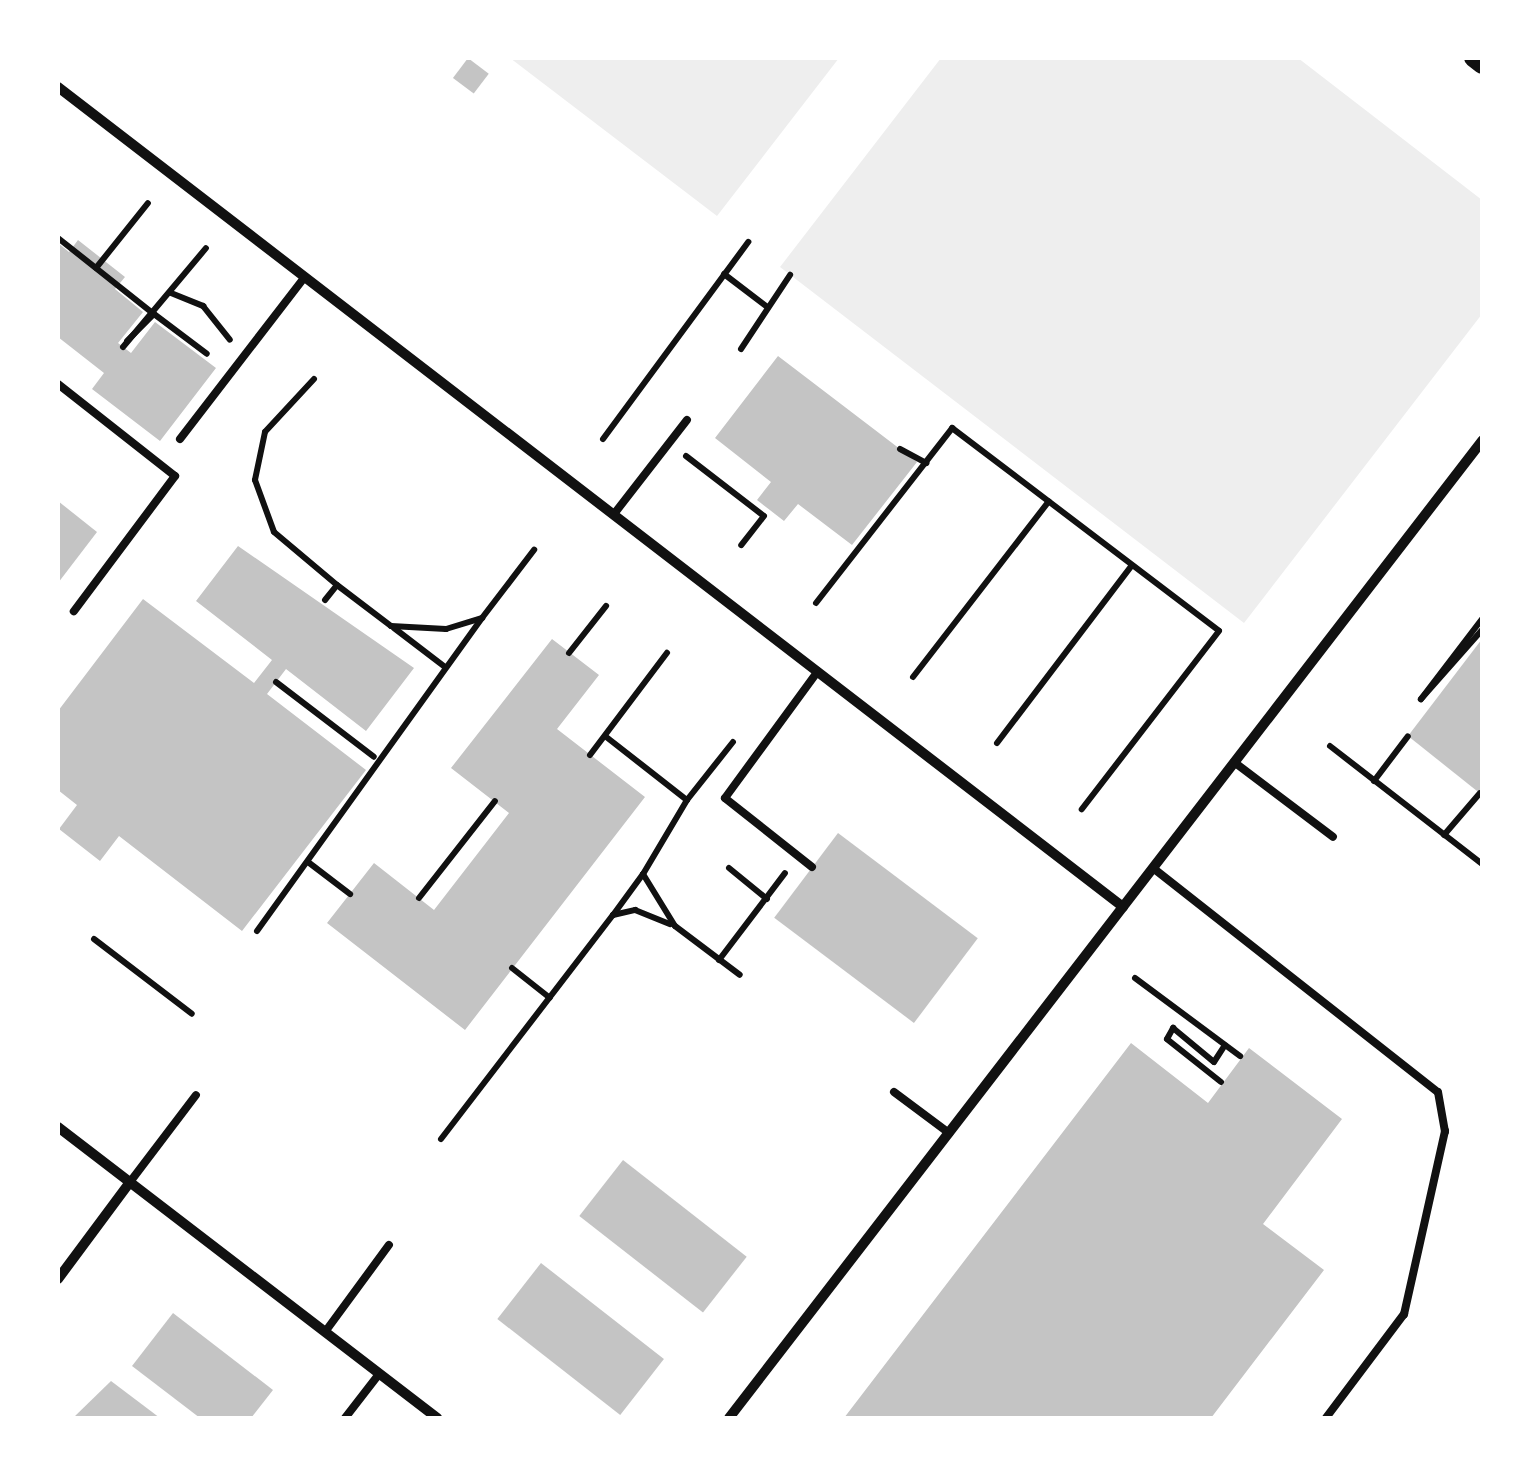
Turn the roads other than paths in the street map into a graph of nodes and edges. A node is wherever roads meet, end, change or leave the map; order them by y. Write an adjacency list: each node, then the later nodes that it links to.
1 (1473, 58): 2 (street)
2 (1482, 65)
3 (58, 87): 4 (street)
4 (304, 278): 7 (lane); 9 (street)
5 (58, 384): 10 (lane)
6 (687, 420): 9 (lane)
7 (180, 439)
8 (1482, 441): 12 (street)
9 (614, 514): 11 (street)
10 (74, 611)
11 (818, 672): 14 (lane); 16 (street)
12 (1234, 762): 13 (lane); 15 (street)
13 (1333, 838)
14 (812, 867)
15 (1153, 868): 16 (street); 29 (lane)
16 (1123, 907): 20 (street)
17 (894, 1092): 20 (lane)
18 (196, 1094): 21 (lane)
19 (58, 1127): 21 (street)
20 (949, 1133): 28 (street)
21 (130, 1182): 23 (street); 24 (street)
22 (389, 1245): 24 (lane)
23 (58, 1279)
24 (325, 1332): 25 (street)
25 (379, 1374): 26 (lane); 27 (street)
26 (346, 1418)
27 (438, 1418)
28 (730, 1418)
29 (1326, 1418)

